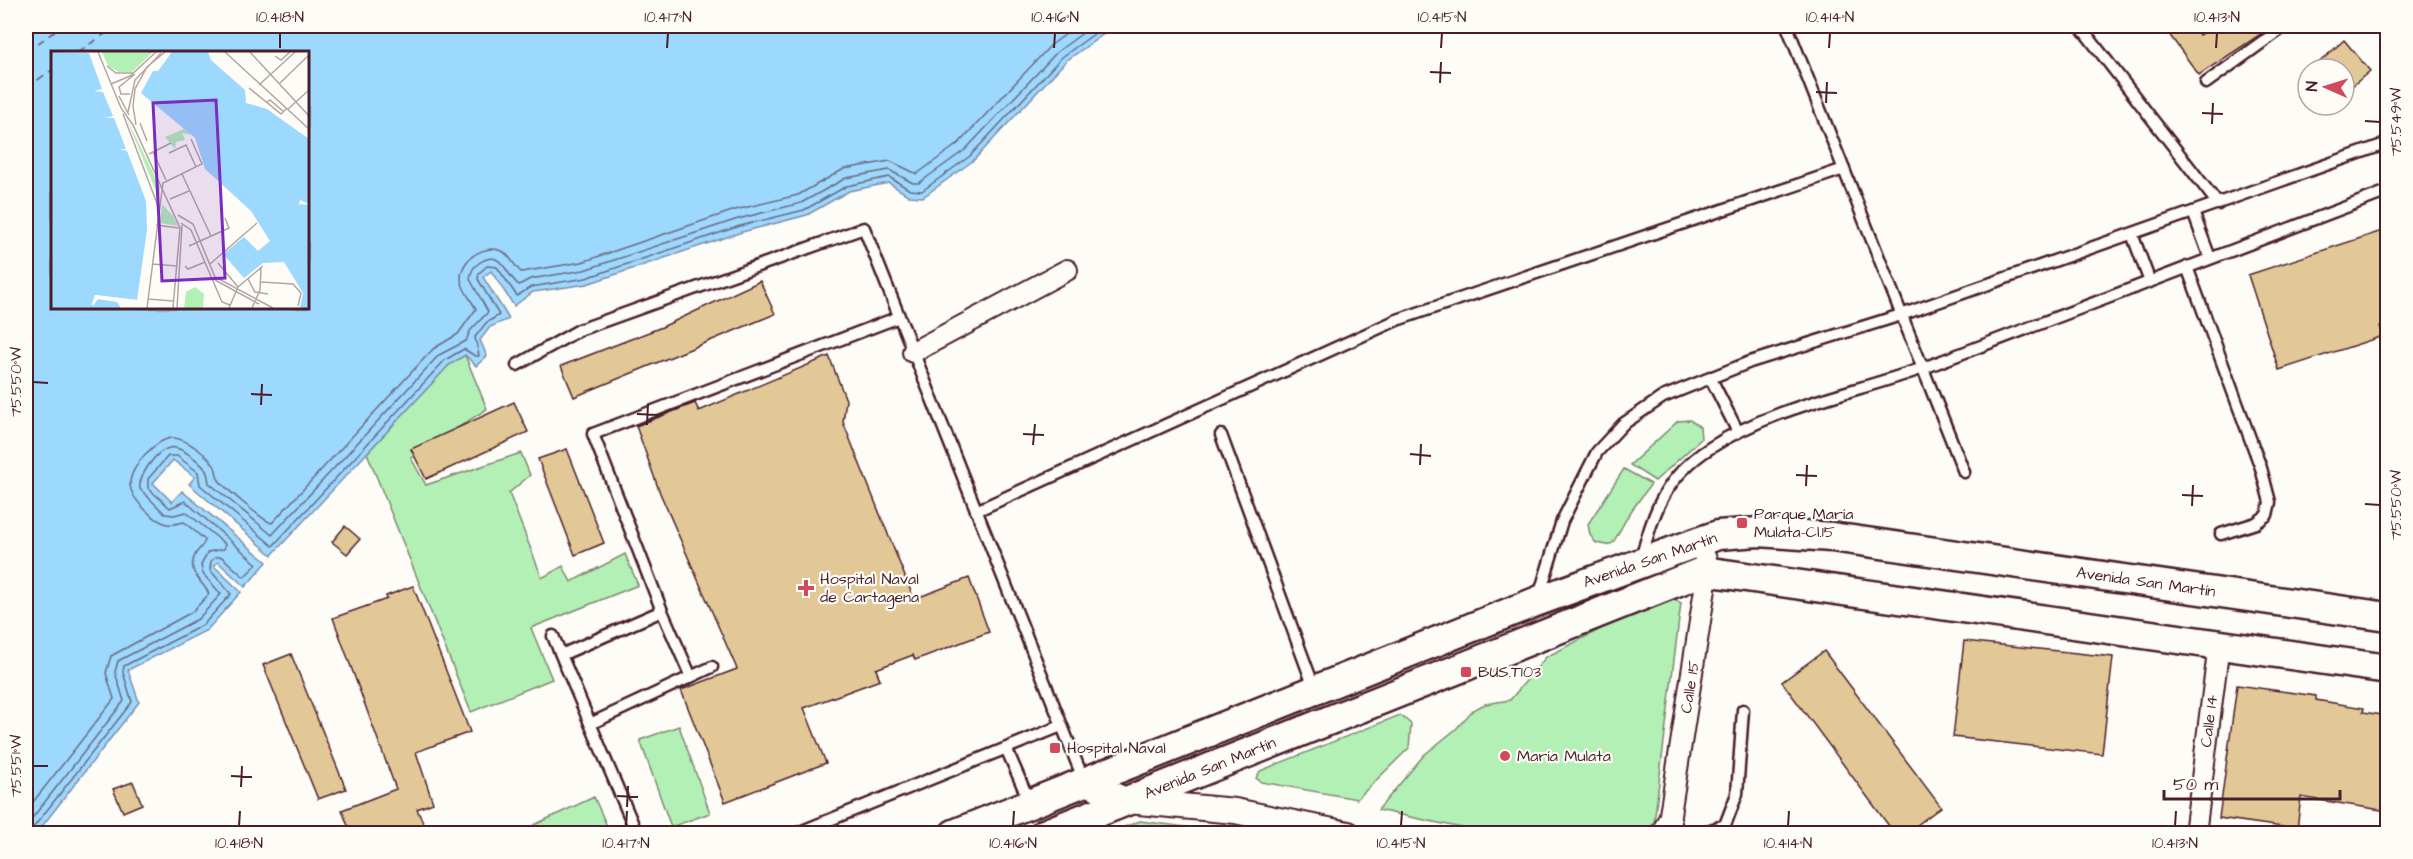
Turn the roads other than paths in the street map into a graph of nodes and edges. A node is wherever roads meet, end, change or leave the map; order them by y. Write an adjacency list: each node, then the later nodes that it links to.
1 (1786, 26): 6 (lane)
2 (2080, 26): 8 (lane)
3 (2285, 26): 4 (lane)
4 (2206, 82)
5 (2388, 143): 8 (lane)
6 (1844, 169): 15 (lane); 24 (lane)
7 (2388, 191): 11 (lane)
8 (2218, 204): 9 (lane)
9 (2193, 212): 10 (lane); 11 (lane)
10 (2132, 234): 14 (lane); 15 (lane)
11 (2210, 258): 12 (lane)
12 (2187, 267): 14 (lane); 25 (lane)
13 (1067, 270): 17 (street)
14 (2150, 282): 19 (lane)
15 (1902, 315): 19 (lane); 20 (lane)
16 (899, 317): 17 (lane); 18 (lane); 30 (lane)
17 (913, 352): 24 (lane)
18 (518, 365)
19 (1923, 368): 21 (lane); 23 (lane)
20 (1710, 377): 21 (lane); 29 (lane)
21 (1738, 432): 27 (lane)
22 (1221, 435): 38 (lane)
23 (1964, 472)
24 (976, 511): 41 (lane)
25 (2221, 534)
26 (1698, 542): 27 (main road, Avenida San Martín); 28 (street, Calle 15); 31 (main road, Avenida San Martín)
27 (1641, 562): 29 (main road, Avenida San Martín)
28 (1704, 571): 33 (main road, Avenida San Martín); 44 (main road, Avenida San Martín); 46 (street, Calle 15)
29 (1538, 601): 38 (main road, Avenida San Martín)
30 (662, 612): 34 (lane); 37 (lane)
31 (2388, 617)
32 (553, 636): 34 (lane)
33 (2215, 644): 36 (main road, Avenida San Martín); 53 (street, Calle 14)
34 (561, 655): 40 (lane)
35 (712, 667): 37 (lane)
36 (2388, 669)
37 (691, 677): 40 (lane)
38 (1314, 690): 43 (main road, Avenida San Martín)
39 (1743, 710): 52 (lane)
40 (591, 724): 47 (lane)
41 (1061, 726): 42 (lane); 43 (lane)
42 (1006, 748): 45 (lane); 48 (lane)
43 (1084, 782): 44 (street); 45 (main road, Avenida San Martín)
44 (1128, 801): 50 (main road, Avenida San Martín); 51 (street)
45 (1030, 803): 49 (main road, Avenida San Martín)
46 (1667, 830)
47 (637, 834)
48 (795, 834)
49 (954, 834)
50 (1044, 834)
51 (1348, 834)
52 (1698, 834)
53 (2195, 834)

